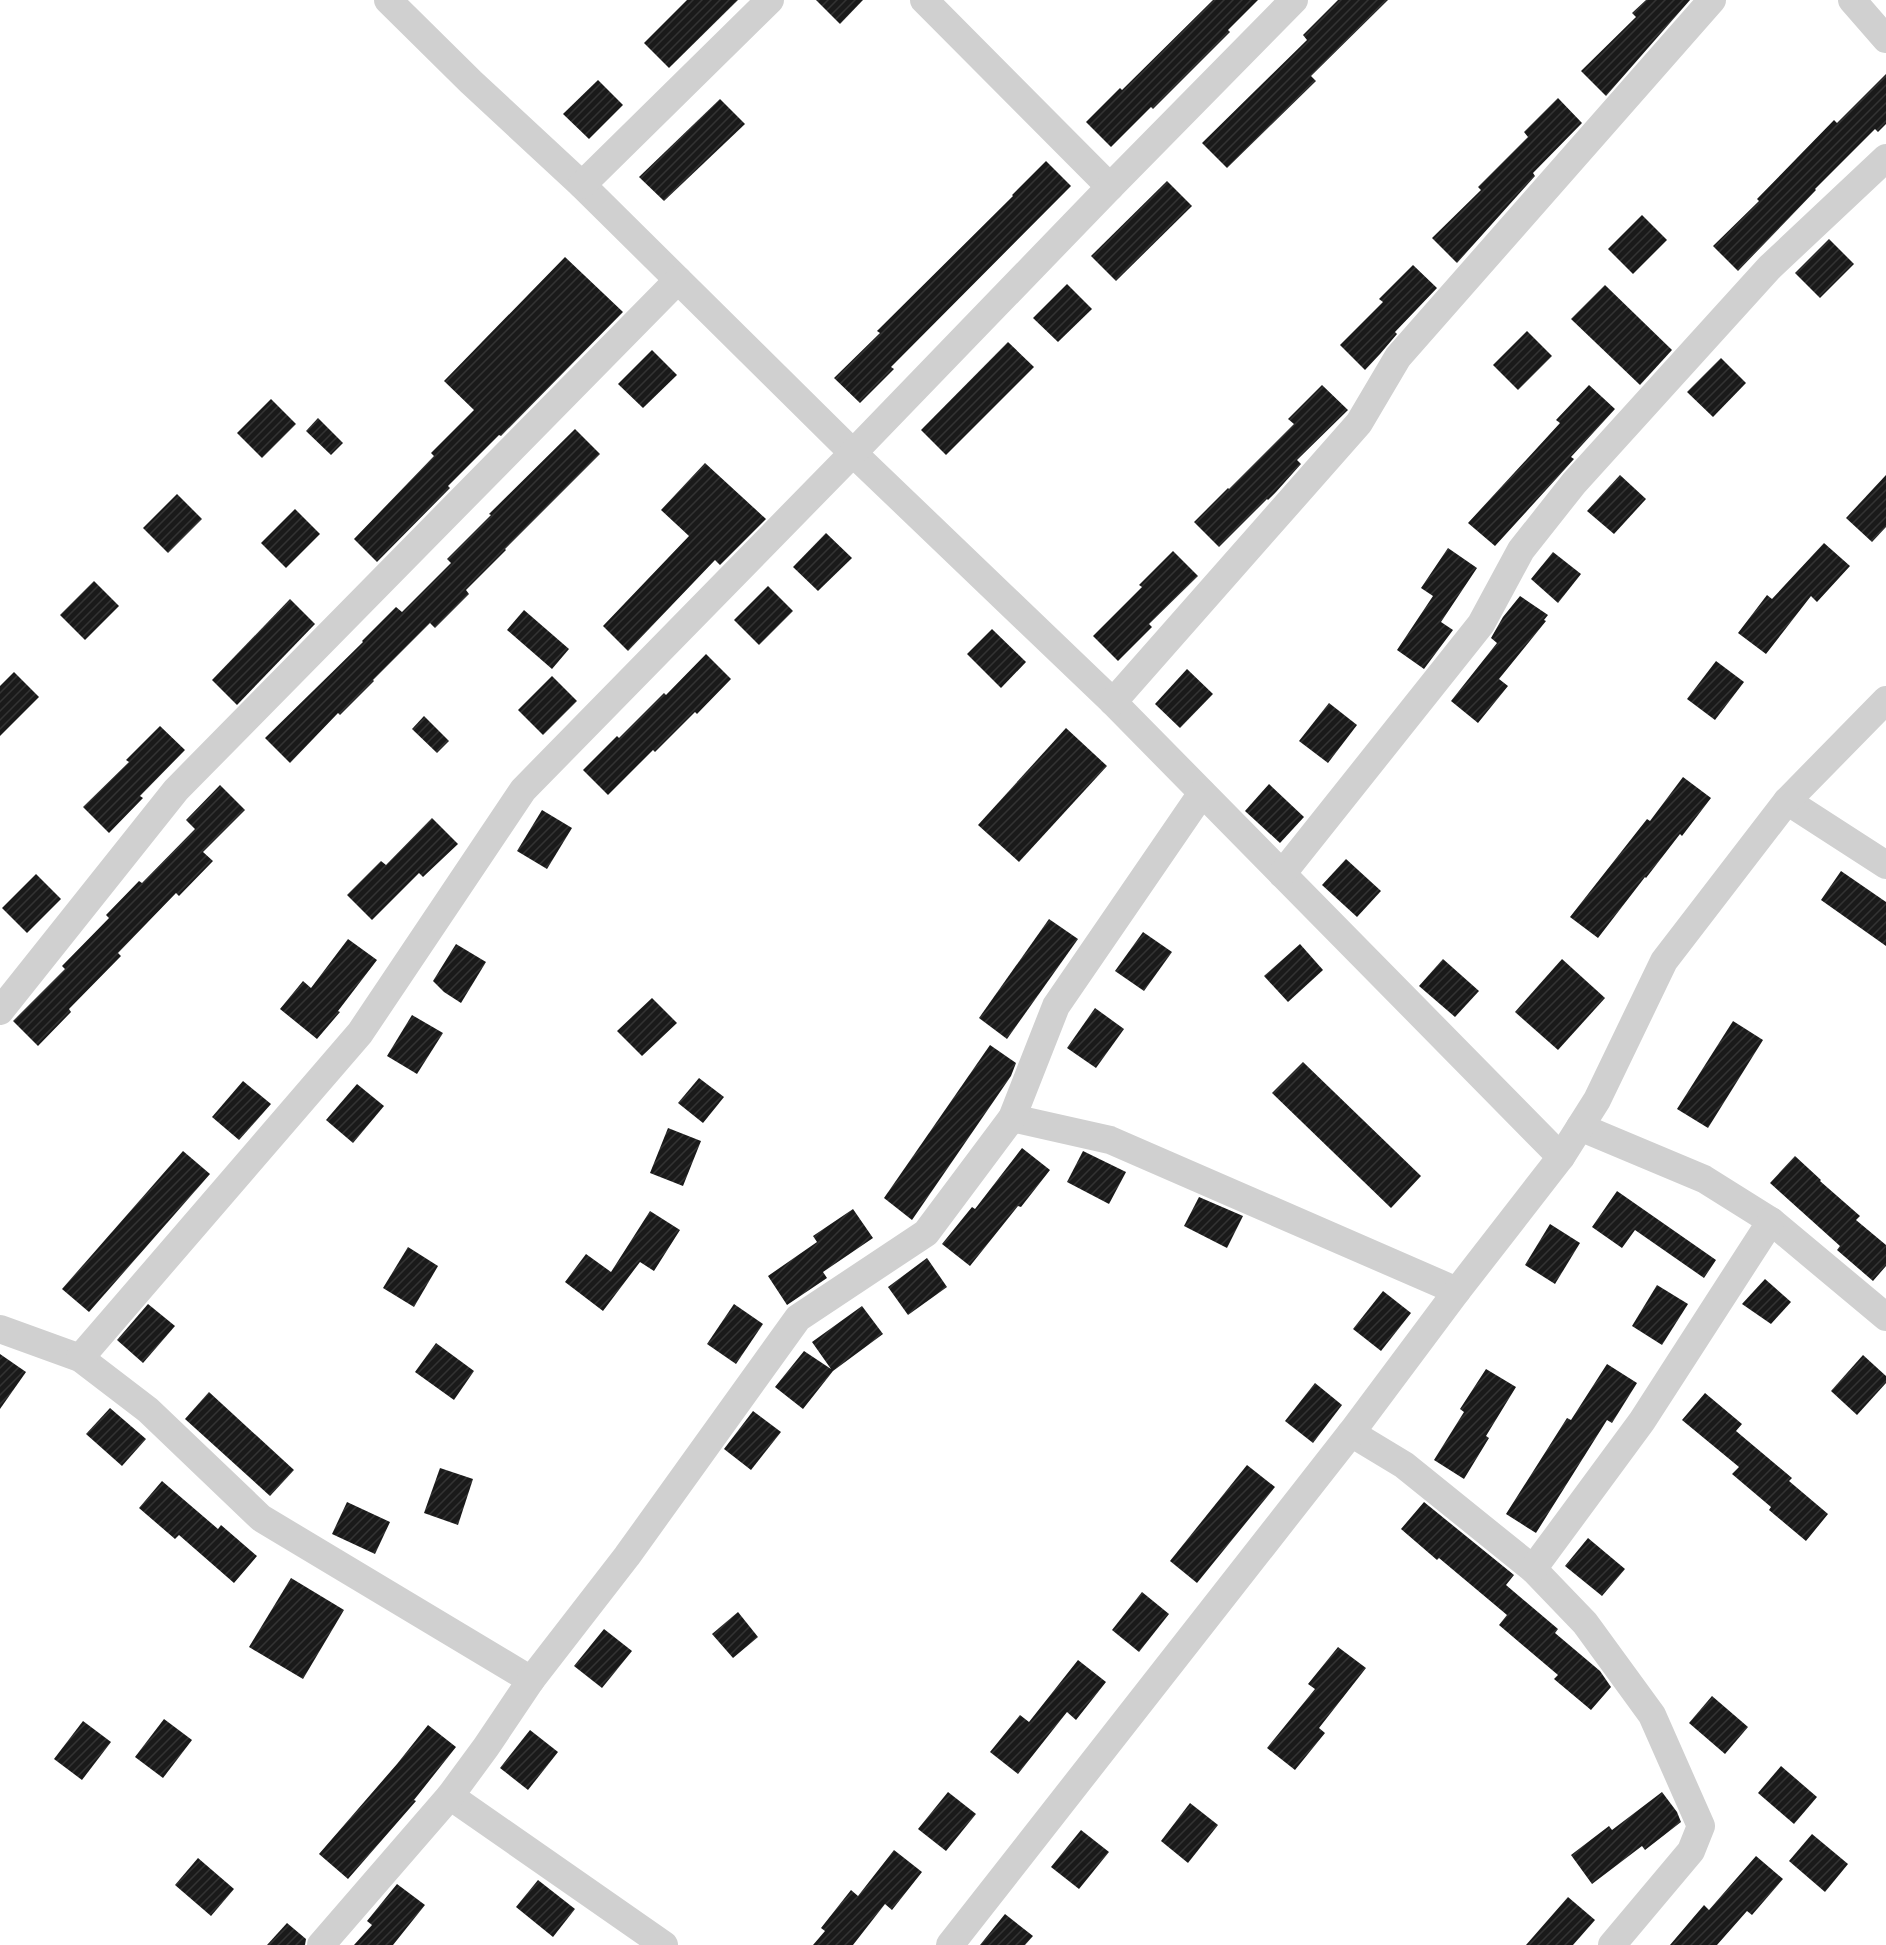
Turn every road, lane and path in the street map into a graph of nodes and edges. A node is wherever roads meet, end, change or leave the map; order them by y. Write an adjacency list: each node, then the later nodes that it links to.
1 (388, 0): 9 (street)
2 (770, 0): 9 (street)
3 (924, 0): 10 (street)
4 (1294, 0): 10 (street)
5 (1712, 0): 14 (street)
6 (1852, 0): 7 (street)
7 (1886, 39)
8 (1886, 158): 18 (street)
9 (582, 185): 11 (street)
10 (1110, 187): 12 (street)
11 (678, 280): 12 (street); 19 (street)
12 (853, 453): 14 (street); 27 (street)
13 (1886, 700): 16 (street)
14 (1113, 702): 15 (street)
15 (1202, 793): 18 (street); 20 (street)
16 (1787, 801): 17 (street); 21 (street)
17 (1886, 865)
18 (1282, 874): 22 (street)
19 (0, 1011)
20 (1012, 1118): 24 (street); 30 (street)
21 (1580, 1127): 22 (street); 23 (street)
22 (1561, 1157): 24 (street)
23 (1771, 1221): 25 (street); 29 (street)
24 (1457, 1290): 28 (street)
25 (1886, 1317)
26 (0, 1329): 27 (street)
27 (80, 1358): 30 (street)
28 (1351, 1433): 29 (street); 34 (street)
29 (1533, 1569): 35 (street)
30 (531, 1680): 31 (street)
31 (450, 1796): 32 (street); 33 (street)
32 (321, 1945)
33 (664, 1945)
34 (950, 1945)
35 (1612, 1945)

